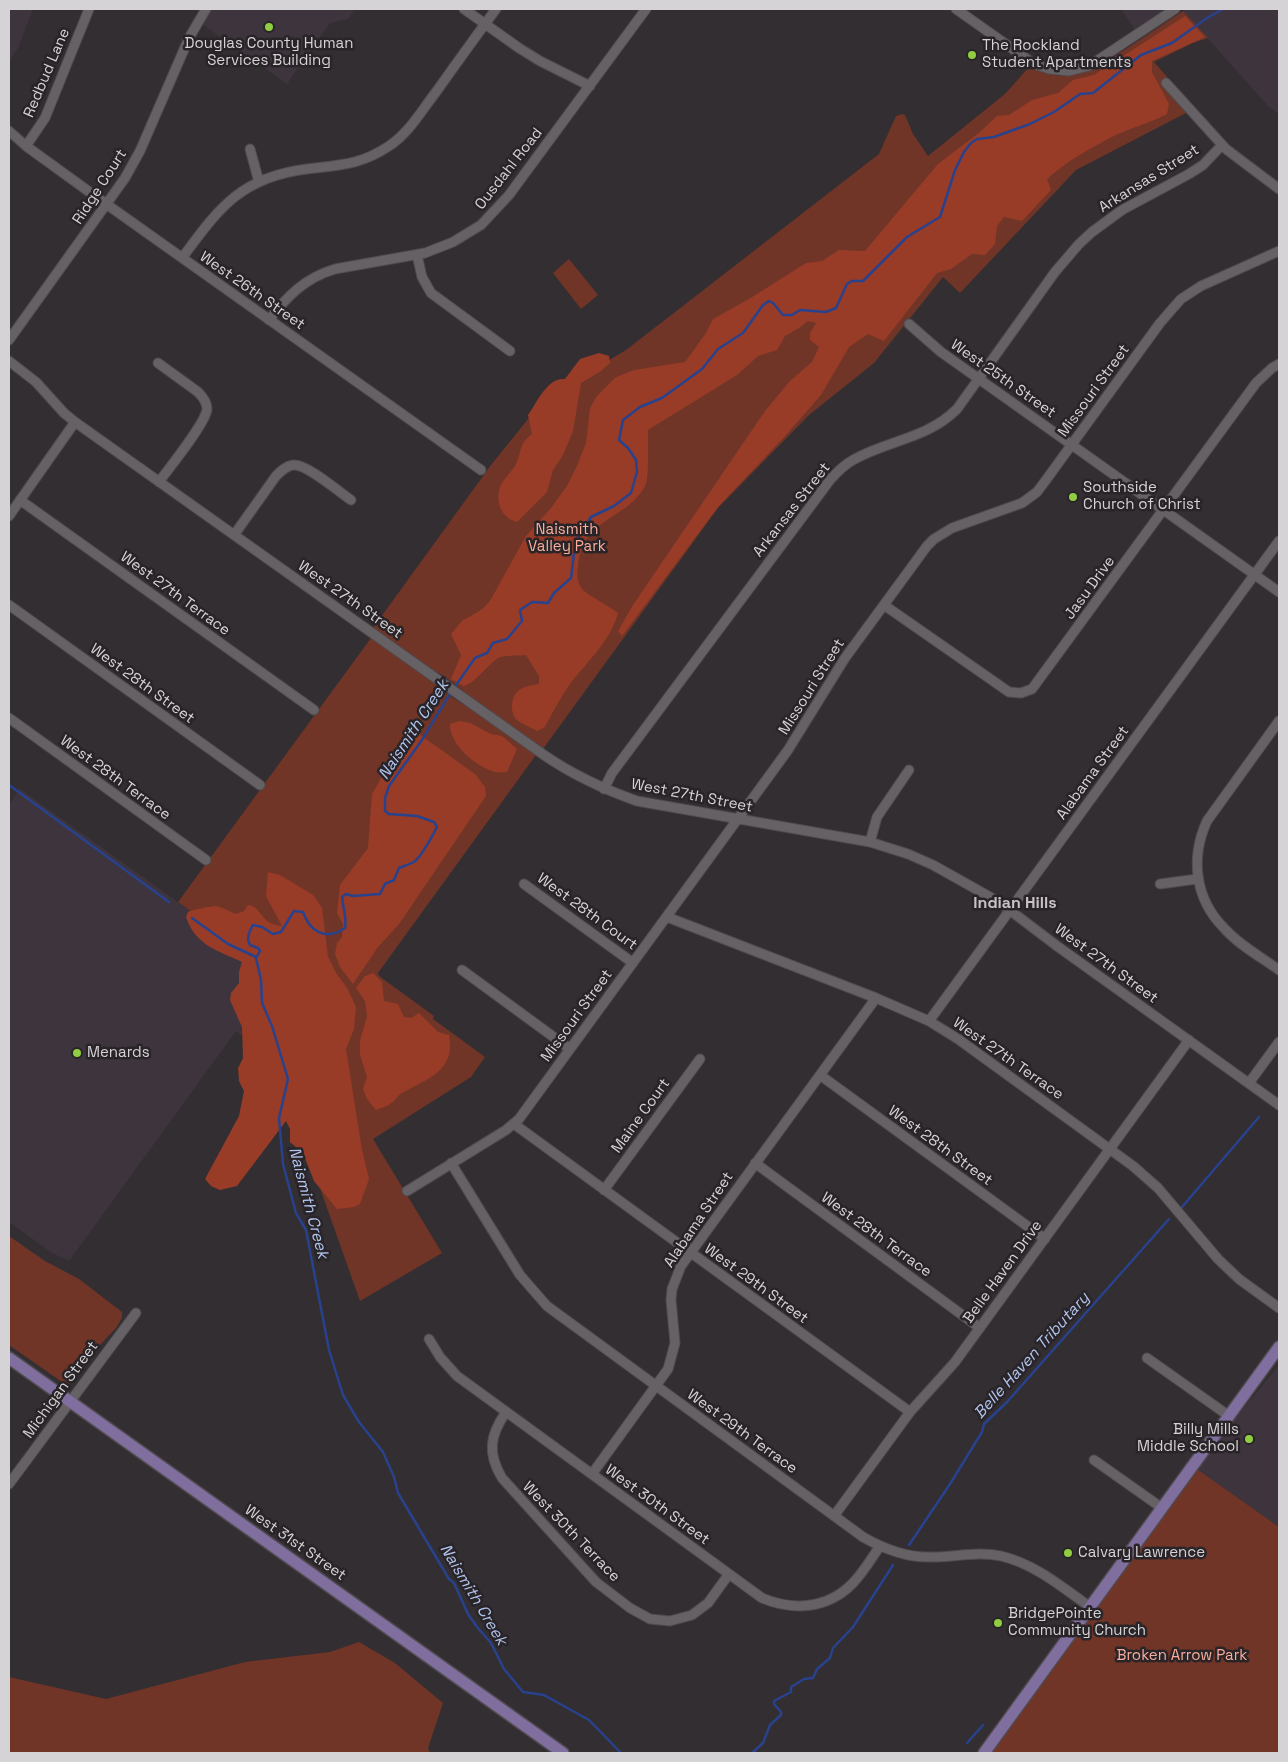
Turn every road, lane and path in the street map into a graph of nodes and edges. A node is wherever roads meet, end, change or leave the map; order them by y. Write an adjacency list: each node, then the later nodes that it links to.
1 (89, 9): 13 (street, Redbud Lane)
2 (206, 9): 17 (street, Ridge Court)
3 (464, 9): 8 (street)
4 (496, 9): 8 (street)
5 (646, 9): 10 (street, Ousdahl Road)
6 (956, 9): 7 (street)
7 (1175, 9)
8 (485, 24): 10 (street); 15 (street)
9 (1166, 83): 12 (street)
10 (590, 86): 19 (street, Ousdahl Road)
11 (9, 131): 13 (street, West 26th Street)
12 (1222, 145): 16 (street); 28 (street, Arkansas Street)
13 (26, 146): 17 (street, West 26th Street)
14 (250, 149): 15 (street)
15 (258, 182): 20 (street)
16 (1279, 189)
17 (107, 204): 20 (street, West 26th Street); 23 (street, Ridge Court)
18 (1279, 251): 30 (street, Missouri Street)
19 (417, 255): 21 (street, Ousdahl Road); 24 (street)
20 (182, 258): 21 (street, West 26th Street)
21 (269, 320): 31 (street, West 26th Street)
22 (909, 324): 28 (street, West 25th Street)
23 (9, 340)
24 (510, 351)
25 (9, 361): 29 (street, West 27th Street)
26 (158, 363): 32 (street)
27 (1279, 364): 35 (street, Jasu Drive)
28 (979, 379): 30 (street, West 25th Street); 48 (street, Arkansas Street)
29 (75, 422): 32 (street, West 27th Street); 33 (street)
30 (1072, 445): 35 (street, West 25th Street); 41 (street, Missouri Street)
31 (480, 470)
32 (159, 482): 37 (street, West 27th Street)
33 (20, 500): 36 (street); 43 (street, West 27th Terrace)
34 (351, 500): 37 (street)
35 (1163, 510): 39 (street, West 25th Street); 41 (street, Jasu Drive)
36 (9, 516)
37 (234, 535): 48 (street, West 27th Street)
38 (1279, 541): 39 (street, Alabama Street)
39 (1255, 575): 40 (street, West 25th Street); 55 (street, Alabama Street)
40 (1279, 592)
41 (884, 604): 49 (street, Missouri Street)
42 (9, 605): 47 (street, West 28th Street)
43 (314, 710)
44 (9, 718): 51 (street, West 28th Terrace)
45 (1279, 721): 52 (street)
46 (909, 770): 50 (street)
47 (260, 784)
48 (604, 789): 49 (street, West 27th Street)
49 (738, 819): 50 (street, West 27th Street); 56 (street, Missouri Street)
50 (870, 842): 55 (street, West 27th Street)
51 (206, 860)
52 (1197, 879): 54 (street); 59 (street)
53 (524, 884): 57 (street, West 28th Court)
54 (1160, 884)
55 (1010, 910): 61 (street, Alabama Street); 62 (street, West 27th Street)
56 (667, 917): 57 (street, Missouri Street); 60 (street, West 27th Terrace)
57 (633, 963): 64 (street, Missouri Street)
58 (462, 970): 64 (street)
59 (1279, 970)
60 (876, 998): 61 (street, West 27th Terrace); 66 (street, Alabama Street)
61 (929, 1021): 70 (street, West 27th Terrace)
62 (1189, 1040): 67 (street, West 27th Street); 70 (street, Belle Haven Drive)
63 (1279, 1042): 67 (street)
64 (570, 1049): 69 (street, Missouri Street)
65 (700, 1059): 74 (street, Maine Court)
66 (820, 1075): 72 (street, Alabama Street); 75 (street, West 28th Street)
67 (1249, 1083): 68 (street, West 27th Street)
68 (1279, 1105)
69 (514, 1124): 71 (street, Missouri Street); 74 (street, West 29th Street)
70 (1110, 1149): 75 (street, Belle Haven Drive); 77 (street, West 27th Terrace)
71 (451, 1163): 73 (street, Missouri Street); 84 (street, West 29th Terrace)
72 (755, 1163): 76 (street, Alabama Street); 79 (street, West 28th Terrace)
73 (407, 1190)
74 (604, 1190): 76 (street, West 29th Street)
75 (1045, 1239): 79 (street, Belle Haven Drive)
76 (690, 1252): 84 (street, Alabama Street); 87 (street, West 29th Street)
77 (1279, 1308)
78 (136, 1313): 85 (street, Michigan Street)
79 (980, 1328): 87 (street, Belle Haven Drive)
80 (429, 1339): 86 (street, West 30th Street)
81 (1279, 1347): 88 (main road)
82 (9, 1358): 85 (main road, West 31st Street)
83 (1148, 1358): 88 (street)
84 (656, 1386): 90 (street, Alabama Street); 93 (street, West 29th Terrace)
85 (69, 1401): 91 (street, Michigan Street); 97 (main road, West 31st Street)
86 (506, 1412): 90 (street, West 30th Street); 95 (street, West 30th Terrace)
87 (910, 1412): 93 (street, Belle Haven Drive)
88 (1229, 1416): 92 (main road)
89 (1094, 1460): 92 (street)
90 (592, 1474): 95 (street, West 30th Street)
91 (9, 1484)
92 (1162, 1508): 96 (main road)
93 (834, 1516): 94 (street, West 29th Terrace)
94 (880, 1546): 95 (street, West 30th Street); 96 (street, West 29th Terrace)
95 (729, 1574)
96 (1090, 1607): 98 (main road)
97 (563, 1753)
98 (984, 1753)

